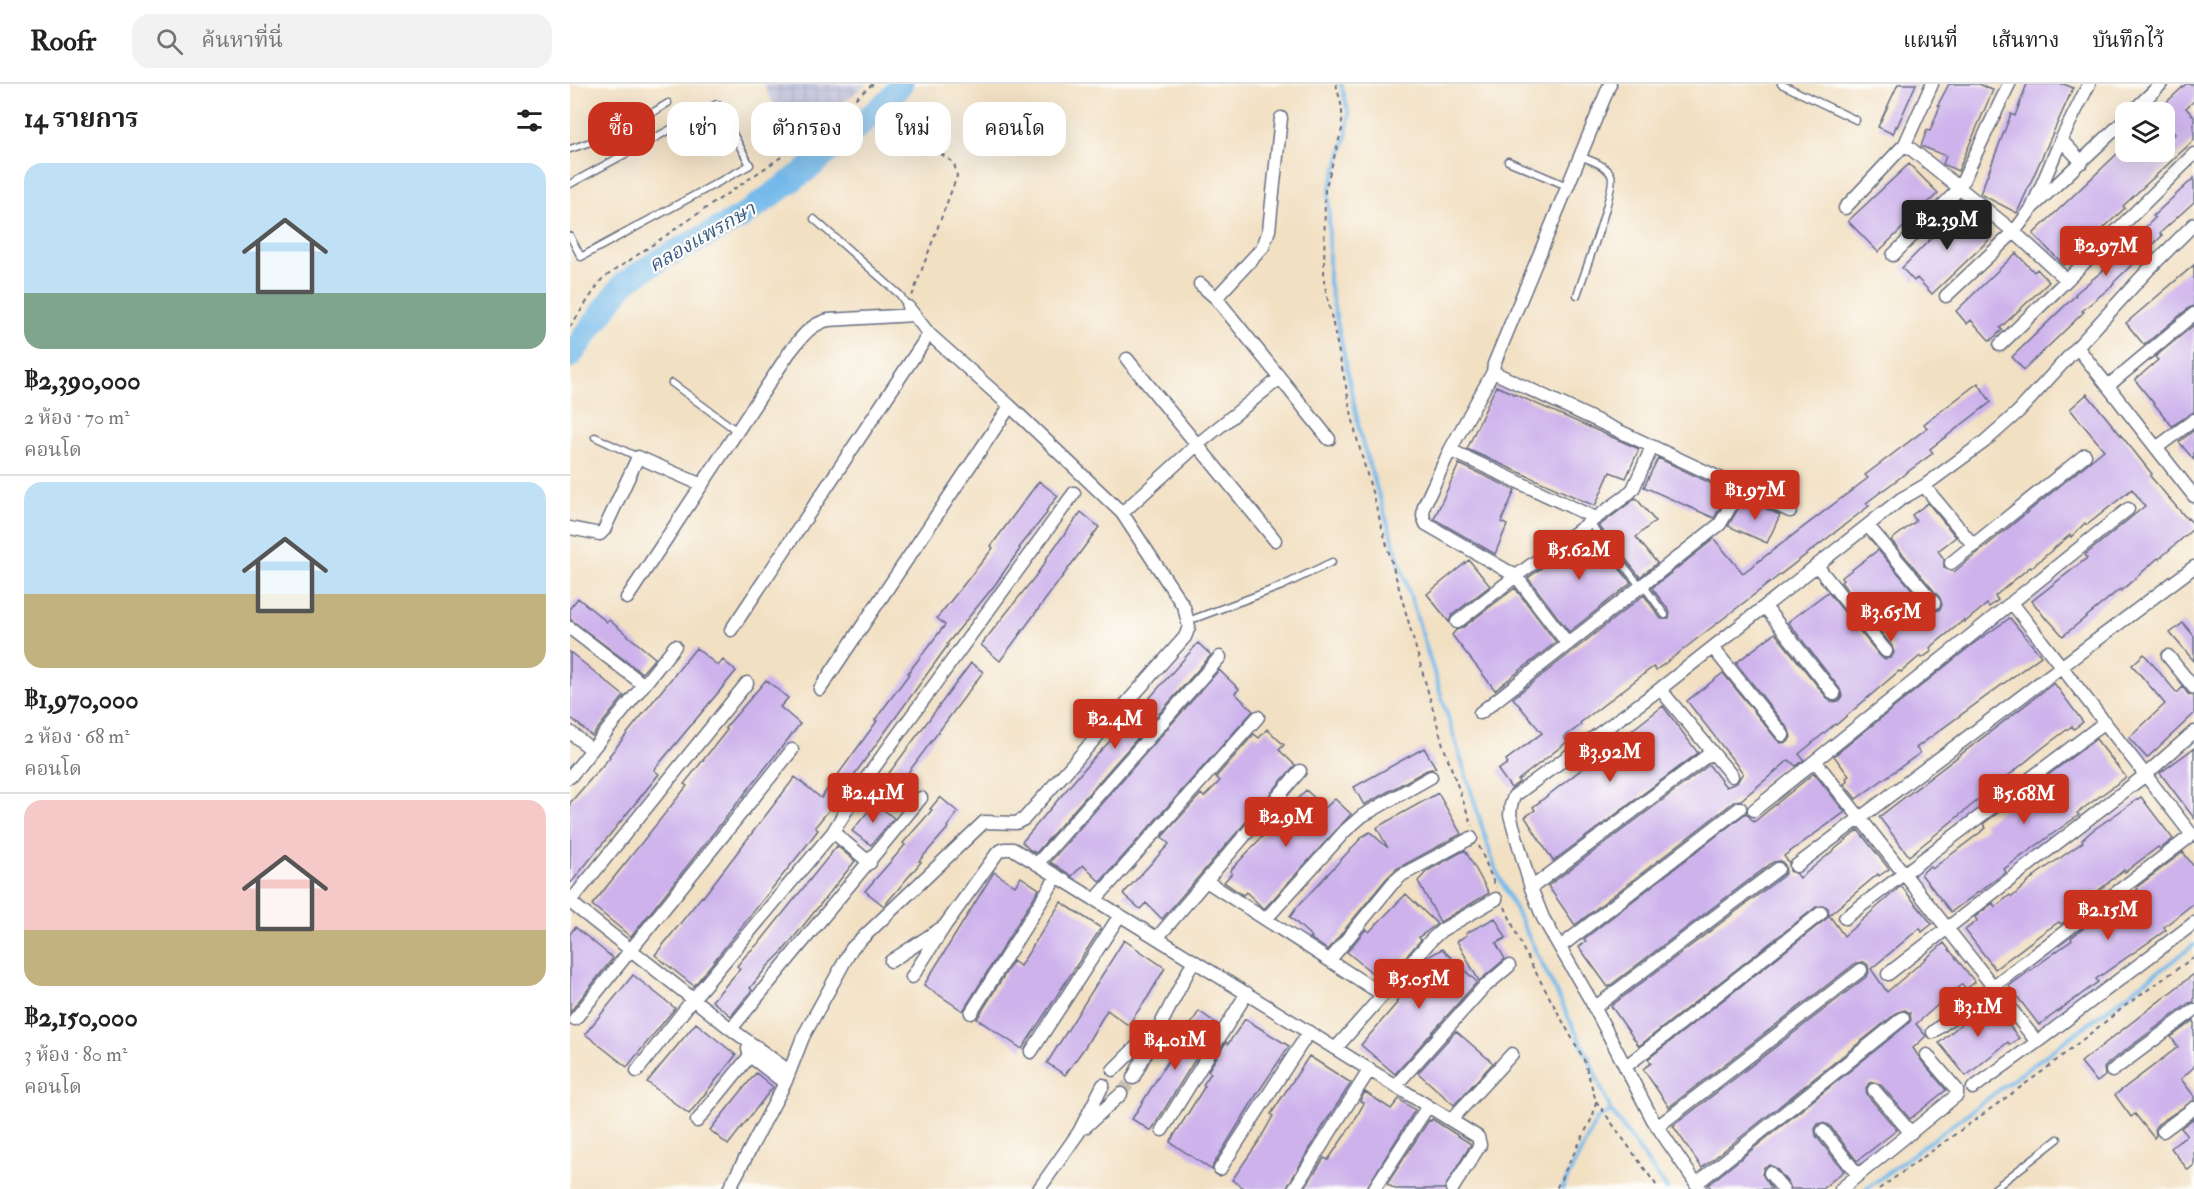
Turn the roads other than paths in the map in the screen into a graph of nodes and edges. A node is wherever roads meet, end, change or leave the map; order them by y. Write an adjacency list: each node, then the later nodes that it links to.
1 (1610, 84): 16 (street)
2 (1782, 84): 10 (lane)
3 (1932, 84): 13 (street)
4 (2008, 84): 21 (street)
5 (2089, 84): 12 (street)
6 (2161, 84): 7 (street)
7 (2142, 102)
8 (667, 104): 14 (lane)
9 (1281, 118): 33 (street)
10 (1856, 120)
11 (2115, 130): 18 (street)
12 (2061, 141): 18 (street); 23 (street)
13 (1905, 144): 21 (street); 22 (street)
14 (570, 150)
15 (2194, 154): 29 (street)
16 (1580, 156): 20 (street); 31 (lane)
17 (1508, 161): 20 (lane)
18 (2082, 162): 23 (street)
19 (570, 184): 27 (lane)
20 (1568, 186): 40 (street)
21 (1959, 189): 26 (street); 28 (street)
22 (1845, 208)
23 (2032, 208): 26 (street)
24 (814, 219): 34 (lane)
25 (2194, 224): 38 (street)
26 (2014, 232): 29 (street); 32 (street)
27 (570, 236)
28 (1893, 255)
29 (2067, 280): 37 (street)
30 (1200, 284): 33 (street)
31 (1577, 295)
32 (1946, 296)
33 (1216, 298): 41 (street)
34 (911, 311): 36 (street); 46 (street)
35 (2194, 314): 43 (street)
36 (929, 334): 44 (street); 82 (street)
37 (2000, 345)
38 (2078, 347): 43 (street); 56 (street)
39 (1127, 358): 49 (street)
40 (1493, 372): 50 (street); 52 (street)
41 (1280, 378): 48 (street); 49 (street)
42 (672, 382): 46 (lane)
43 (2109, 386): 51 (street)
44 (1010, 406): 62 (street); 93 (street)
45 (2194, 420): 51 (street)
46 (737, 430): 55 (street)
47 (595, 437): 54 (lane)
48 (1329, 439)
49 (1197, 444): 62 (street); 66 (street)
50 (1652, 447): 57 (street); 63 (street)
51 (2156, 448): 59 (street)
52 (1450, 450): 63 (street); 72 (street)
53 (2085, 455): 67 (street)
54 (638, 457): 55 (street); 65 (street)
55 (702, 485): 74 (street)
56 (1924, 486): 64 (street); 67 (street)
57 (1741, 488): 61 (street); 73 (street)
58 (1074, 494): 115 (street)
59 (2194, 496)
60 (2128, 509): 76 (street)
61 (1790, 511)
62 (1122, 513): 79 (street)
63 (1592, 520): 72 (street); 73 (lane)
64 (1868, 526): 70 (street); 75 (street)
65 (570, 528)
66 (1275, 540)
67 (1974, 546): 69 (street)
68 (1332, 562): 79 (lane)
69 (1951, 563)
70 (1817, 566): 77 (street); 86 (street)
71 (2194, 567): 89 (street)
72 (1516, 576): 80 (street); 83 (street)
73 (1642, 586): 78 (lane); 83 (street)
74 (627, 597)
75 (1934, 603)
76 (2012, 603): 89 (street); 105 (street)
77 (1765, 607): 85 (street); 95 (street)
78 (1665, 615)
79 (1188, 621): 170 (street)
80 (1457, 622)
81 (570, 628): 91 (street)
82 (731, 630)
83 (1568, 644): 96 (street)
84 (675, 646): 91 (street)
85 (1713, 648): 94 (street); 101 (street)
86 (1886, 651)
87 (2168, 656): 92 (street)
88 (1220, 657): 119 (street)
89 (2061, 667): 98 (street); 114 (street)
90 (747, 683): 128 (street)
91 (644, 685): 102 (street)
92 (2194, 688)
93 (820, 689)
94 (1660, 689): 104 (street); 125 (street)
95 (1834, 694)
96 (1480, 713)
97 (1258, 717): 127 (street)
98 (2104, 723): 108 (street); 122 (street)
99 (570, 732): 102 (street)
100 (2194, 732): 108 (street)
101 (1784, 735)
102 (592, 750): 109 (street)
103 (792, 750): 138 (street)
104 (1712, 752): 107 (street); 125 (street)
105 (1815, 761): 113 (street); 114 (street)
106 (1300, 771): 124 (street)
107 (1732, 776)
108 (2144, 776): 116 (street); 135 (street)
109 (570, 777)
110 (1431, 777): 132 (street)
111 (921, 798): 118 (street)
112 (1740, 808): 137 (street)
113 (1754, 810)
114 (1860, 818): 120 (street); 122 (street)
115 (833, 832): 118 (street); 149 (street)
116 (2193, 836): 146 (street)
117 (1475, 840): 139 (street)
118 (870, 863): 156 (street)
119 (1037, 864): 123 (street); 134 (street)
120 (1796, 866)
121 (1778, 869): 150 (street)
122 (1904, 873): 131 (street); 135 (street)
123 (1057, 876): 127 (street); 152 (street)
124 (1206, 881): 132 (street); 136 (street)
125 (1530, 888): 137 (street)
126 (1498, 896): 148 (street)
127 (1095, 900): 130 (street)
128 (570, 902): 138 (street)
129 (1821, 913): 165 (street)
130 (1120, 915): 136 (street); 162 (street)
131 (1845, 918)
132 (1266, 919): 139 (street)
133 (2194, 923): 159 (street)
134 (946, 924): 140 (street); 145 (street)
135 (1948, 929): 144 (street); 146 (street)
136 (1157, 938): 141 (street)
137 (1560, 946): 150 (street)
138 (632, 951): 149 (street); 154 (street)
139 (1330, 960): 148 (street)
140 (891, 961)
141 (1193, 962): 147 (street); 155 (street)
142 (1509, 966): 173 (street)
143 (1862, 970): 181 (street)
144 (1888, 974)
145 (912, 977)
146 (1993, 987): 158 (street); 159 (street)
147 (1246, 993): 157 (street); 182 (street)
148 (1383, 995): 160 (street)
149 (693, 999): 156 (street); 168 (street)
150 (1594, 1008): 165 (street)
151 (2194, 1010): 169 (street)
152 (971, 1013)
153 (1903, 1018): 191 (street)
154 (575, 1019)
155 (1160, 1024): 167 (street); 171 (street)
156 (731, 1029): 161 (street)
157 (1309, 1032): 160 (street); 188 (street)
158 (1933, 1032)
159 (2037, 1042): 174 (street)
160 (1336, 1048): 166 (street)
161 (754, 1051): 170 (street); 180 (street)
162 (1031, 1052)
163 (1512, 1054): 179 (street)
164 (1927, 1055): 186 (street)
165 (1625, 1067): 181 (street)
166 (1370, 1069): 173 (street); 194 (street)
167 (1113, 1070)
168 (637, 1071)
169 (2112, 1071)
170 (787, 1077): 192 (street)
171 (1133, 1078)
172 (1102, 1085): 185 (street)
173 (1396, 1085): 177 (street)
174 (1973, 1088)
175 (1874, 1090): 186 (street)
176 (1121, 1094): 185 (street)
177 (1428, 1106): 179 (street); 195 (street)
178 (2194, 1108): 184 (street)
179 (1451, 1120): 196 (street)
180 (697, 1121)
181 (1657, 1127): 191 (street)
182 (1162, 1130)
183 (1822, 1131): 190 (street)
184 (2163, 1131)
185 (1079, 1132): 193 (street)
186 (1911, 1133): 190 (street)
187 (2058, 1139): 199 (lane)
188 (1220, 1169)
189 (1770, 1173): 197 (street)
190 (1858, 1175): 198 (street)
191 (1698, 1187)
192 (729, 1189)
193 (1039, 1189)
194 (1294, 1189)
195 (1374, 1189)
196 (1452, 1189)
197 (1783, 1189)
198 (1841, 1189)
199 (1994, 1189)

